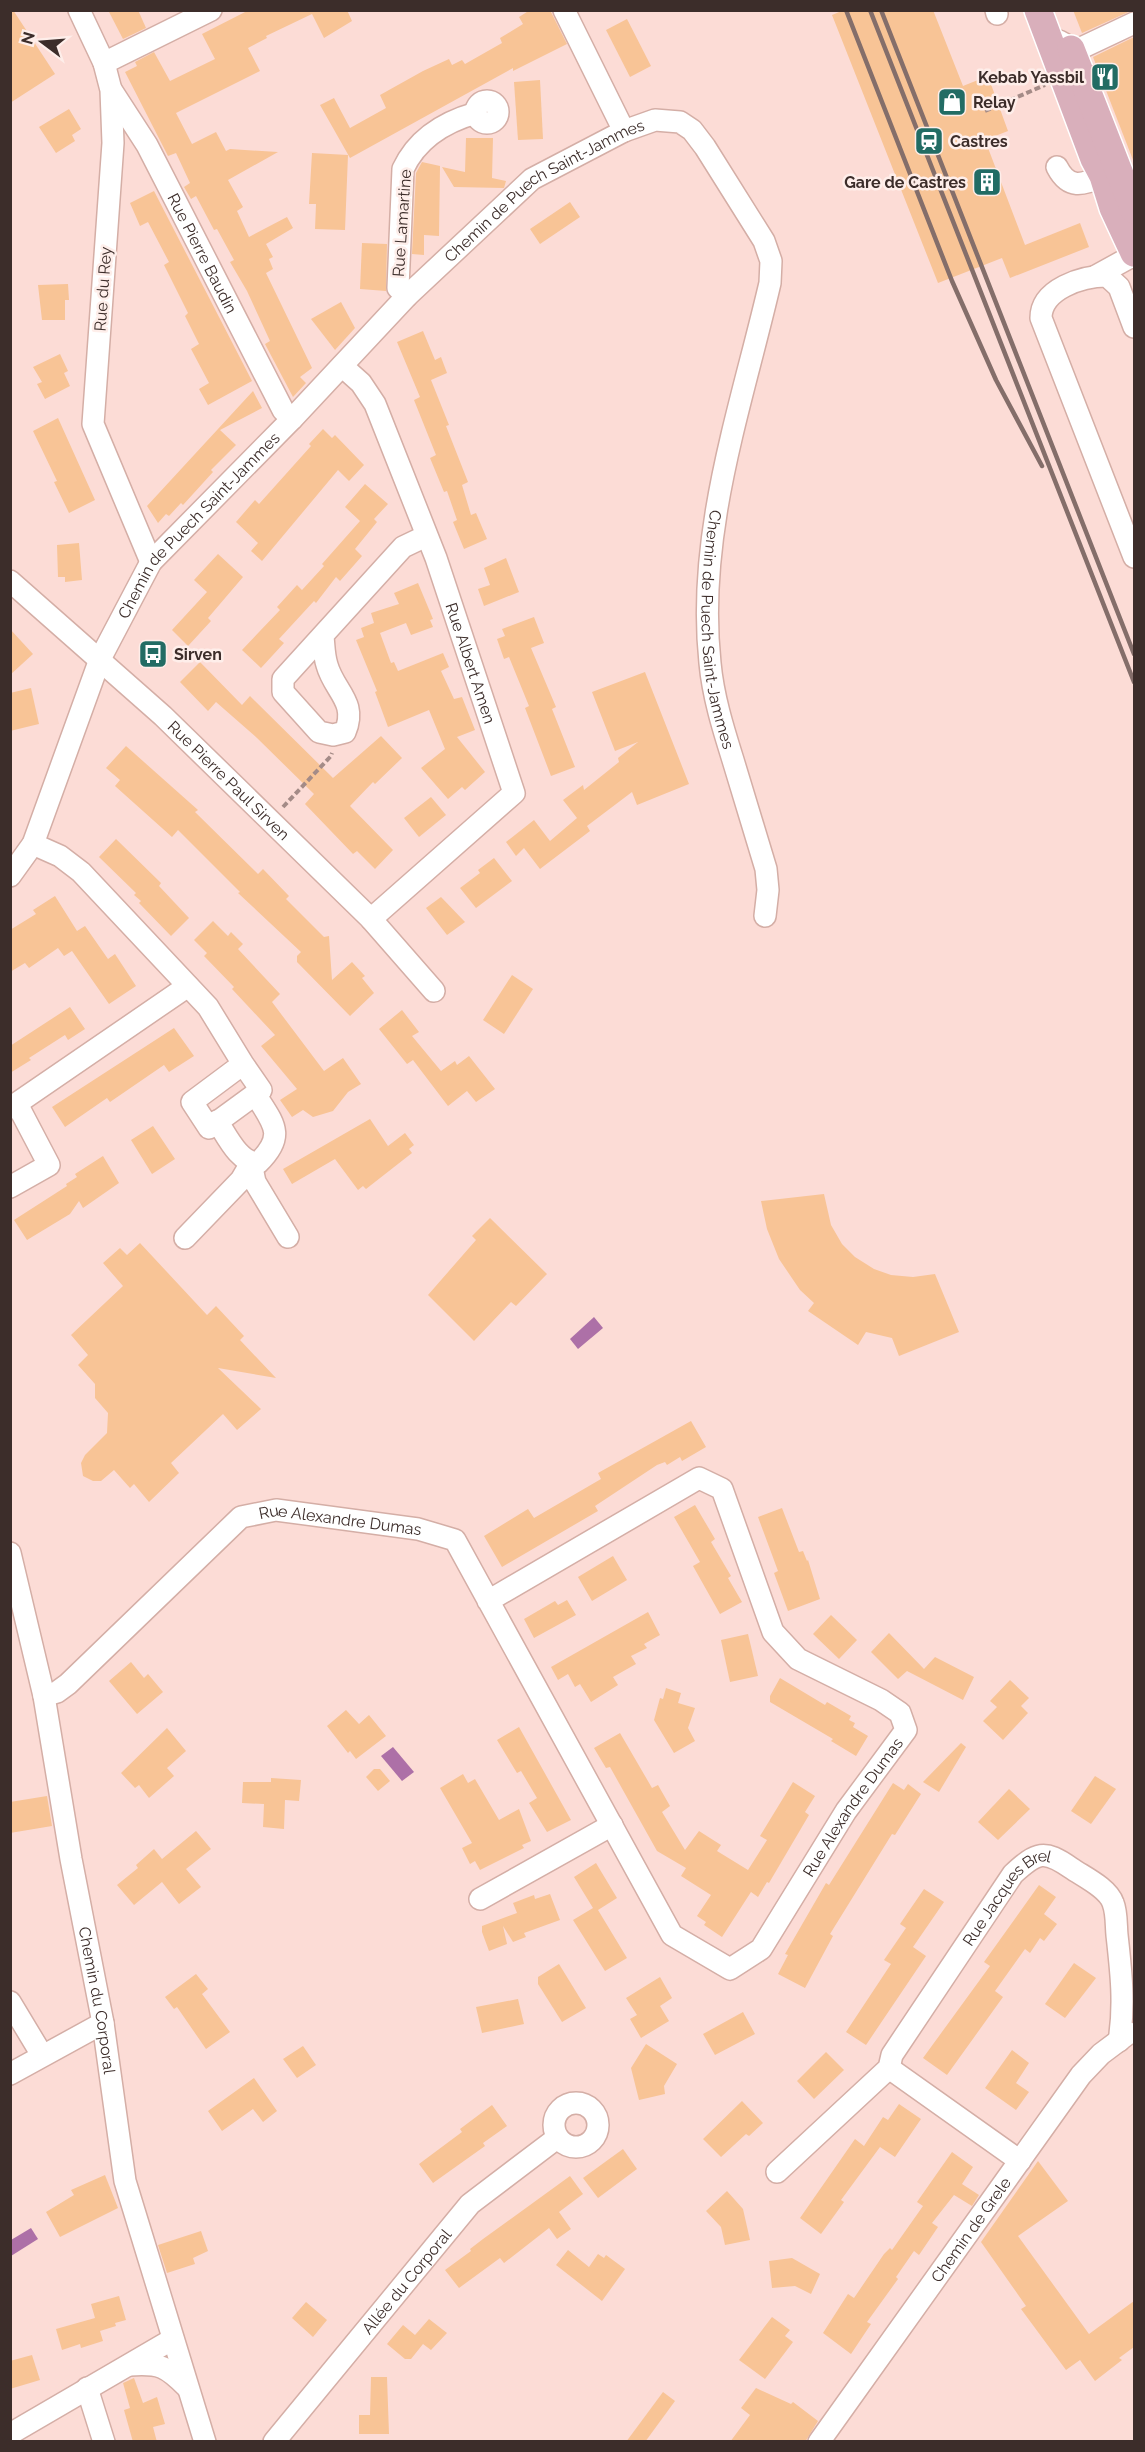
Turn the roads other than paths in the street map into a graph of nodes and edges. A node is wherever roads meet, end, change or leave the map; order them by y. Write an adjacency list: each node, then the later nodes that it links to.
1 (79, 10): 9 (street, Rue du Rey)
2 (211, 10): 9 (street)
3 (564, 10): 12 (street)
4 (1038, 10): 16 (main road)
5 (1046, 10): 8 (street)
6 (1056, 10): 8 (main road)
7 (1134, 23): 8 (street)
8 (1075, 48): 17 (main road)
9 (104, 63): 10 (street, Rue du Rey)
10 (111, 90): 13 (street, Rue Pierre Baudin); 14 (street, Rue du Rey)
11 (476, 113): 20 (street, Rue Lamartine)
12 (624, 131): 20 (street, Chemin de Puech Saint-Jammes); 32 (street, Chemin de Puech Saint-Jammes)
13 (141, 136): 14 (street); 23 (street, Rue Pierre Baudin)
14 (113, 143): 26 (street, Rue du Rey)
15 (1057, 167): 16 (street)
16 (1103, 176): 17 (street); 18 (main road)
17 (1133, 206)
18 (1132, 256): 19 (street)
19 (1096, 276): 21 (street); 25 (street)
20 (406, 296): 22 (street, Chemin de Puech Saint-Jammes)
21 (1134, 327)
22 (342, 366): 23 (street, Chemin de Puech Saint-Jammes); 24 (street, Rue Albert Amen)
23 (292, 419): 26 (street, Chemin de Puech Saint-Jammes)
24 (426, 536): 28 (street); 33 (street, Rue Albert Amen)
25 (1134, 557)
26 (151, 562): 29 (street, Chemin de Puech Saint-Jammes)
27 (10, 582): 29 (street, Rue Pierre Paul Sirven)
28 (323, 636): 28 (street)
29 (100, 659): 30 (street, Chemin de Puech Saint-Jammes); 33 (street, Rue Pierre Paul Sirven)
30 (33, 844): 31 (street, Chemin de Puech Saint-Jammes); 34 (street)
31 (10, 876)
32 (765, 916)
33 (371, 919): 35 (street, Rue Pierre Paul Sirven)
34 (189, 986): 36 (street); 38 (street)
35 (434, 991)
36 (243, 1064): 37 (street); 39 (street)
37 (255, 1094): 39 (street); 40 (street)
38 (14, 1106): 41 (street)
39 (217, 1121): 40 (street)
40 (251, 1163): 42 (street); 43 (street)
41 (10, 1187)
42 (288, 1237)
43 (186, 1238)
44 (10, 1553): 46 (street, Chemin du Corporal)
45 (488, 1601): 46 (street, Rue Alexandre Dumas); 47 (street, Rue Alexandre Dumas); 47 (street, Rue Alexandre Dumas)
46 (44, 1696): 50 (street, Chemin du Corporal)
47 (612, 1825): 48 (street)
48 (480, 1899)
49 (10, 2002): 52 (street)
50 (103, 2023): 52 (street); 58 (street, Chemin du Corporal)
51 (1127, 2035): 53 (street, Rue Jacques Brel); 56 (street, Chemin de Grele)
52 (42, 2055): 54 (street)
53 (889, 2068): 56 (street); 57 (street, Rue Jacques Brel)
54 (10, 2074)
55 (557, 2138): 65 (street, Allée du Corporal)
56 (1020, 2161): 66 (street, Chemin de Grele)
57 (777, 2172)
58 (173, 2339): 59 (street); 61 (street, Chemin du Corporal)
59 (127, 2366): 60 (street); 61 (street)
60 (87, 2388): 62 (street); 63 (street)
61 (189, 2389): 64 (street, Chemin du Corporal)
62 (10, 2434)
63 (104, 2442)
64 (205, 2442)
65 (274, 2442)
66 (819, 2442)

